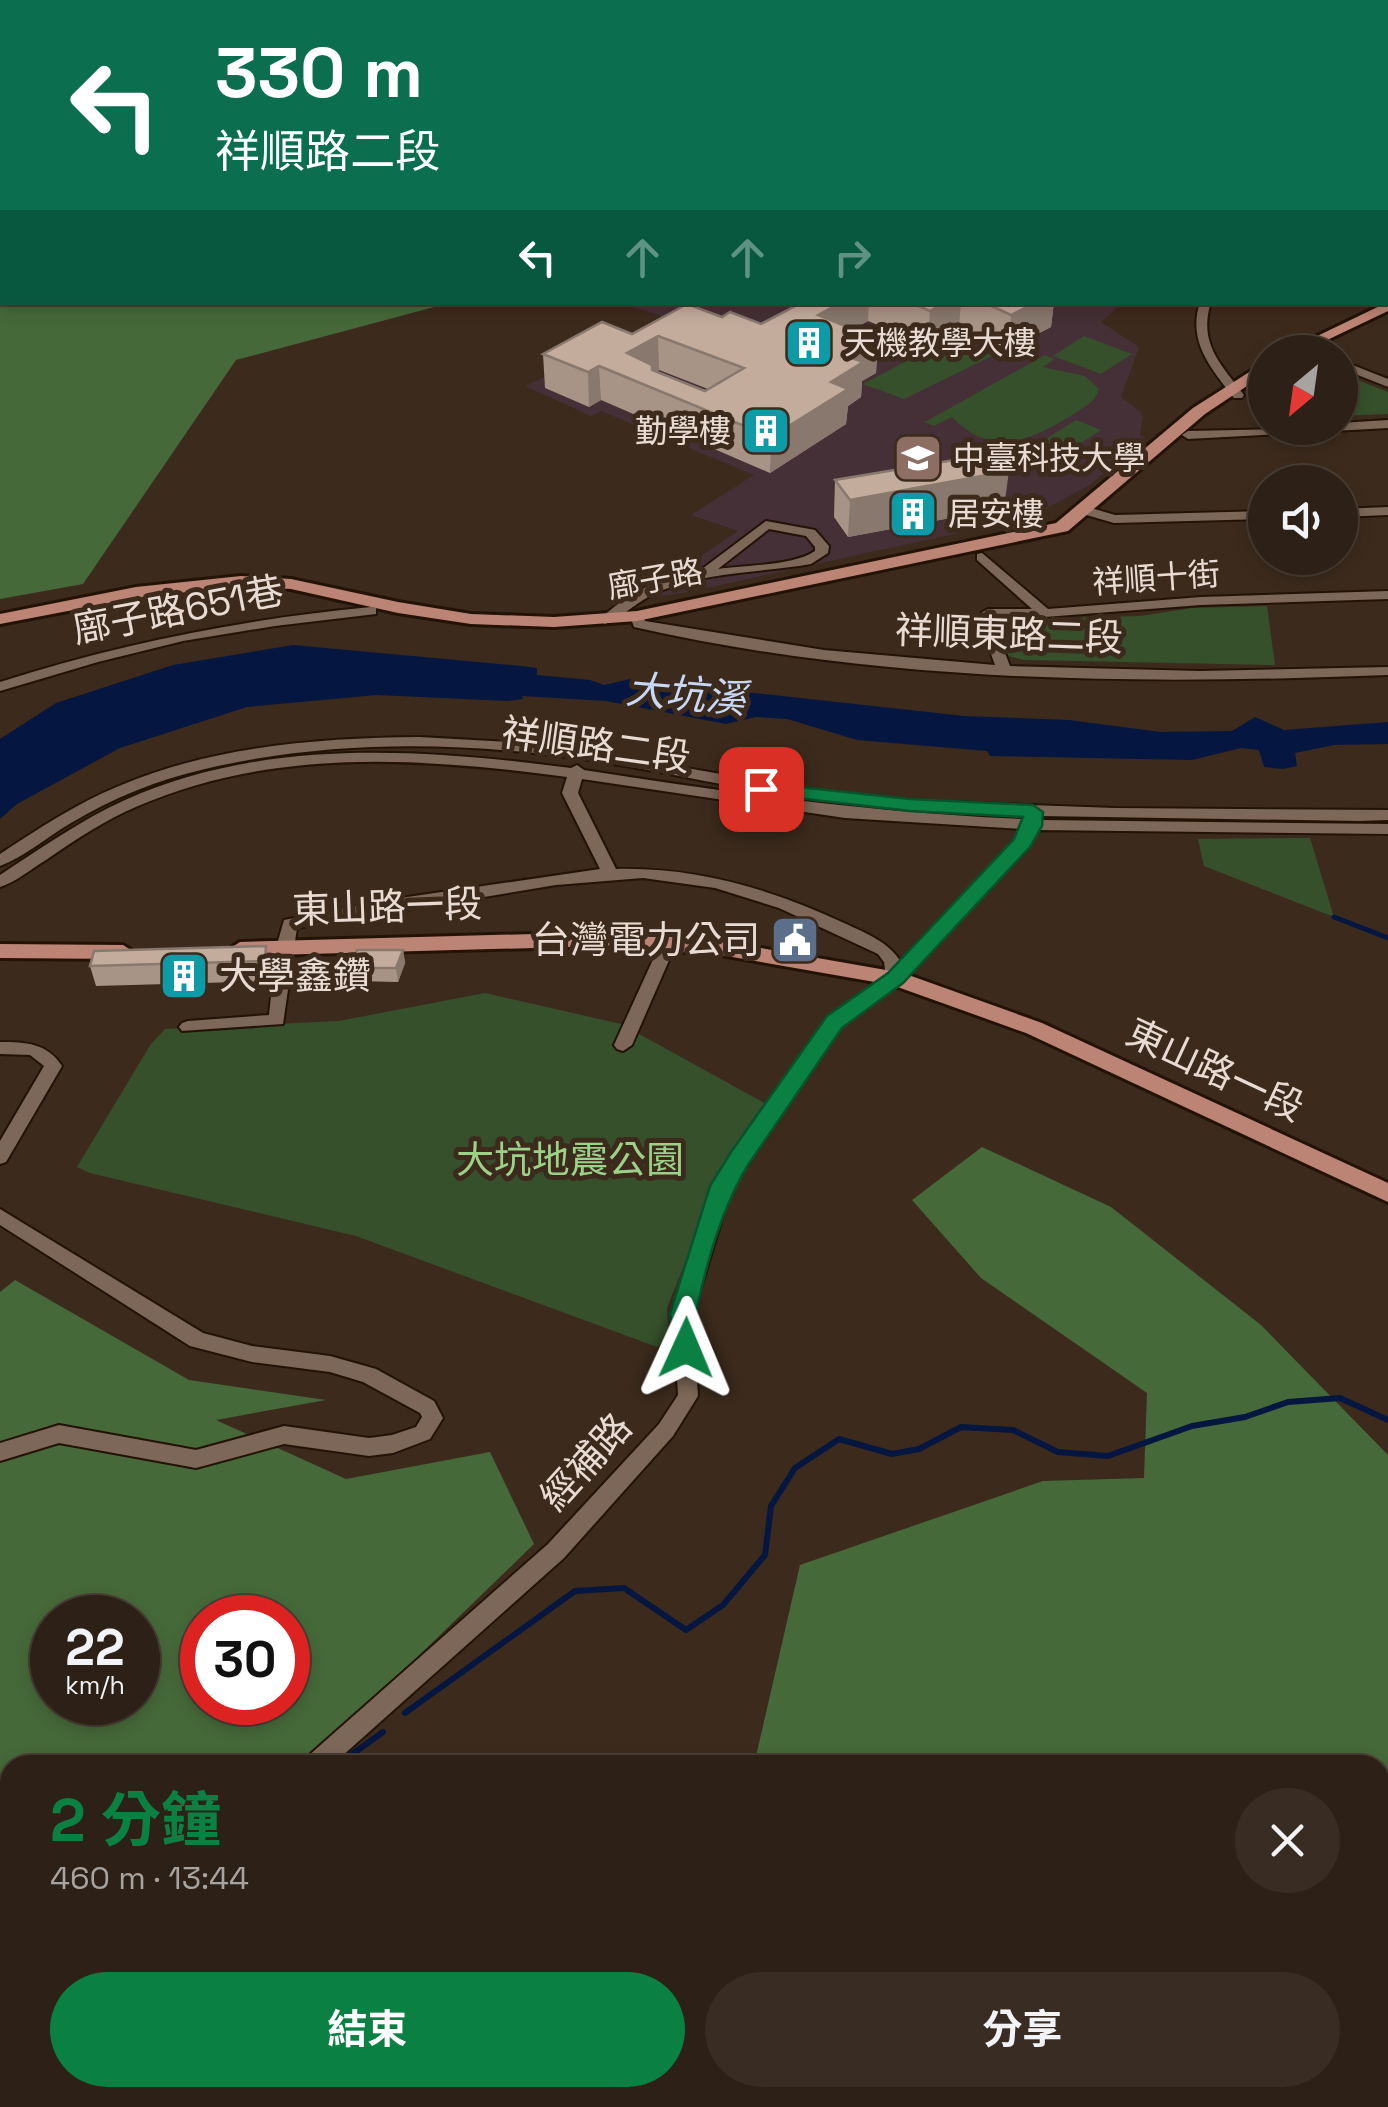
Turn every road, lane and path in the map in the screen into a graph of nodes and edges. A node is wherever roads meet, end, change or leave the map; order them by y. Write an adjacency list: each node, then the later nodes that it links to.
1 (1204, 305): 10 (street)
2 (1388, 306): 4 (main road)
3 (1388, 315): 5 (main road)
4 (1335, 335)
5 (1342, 335)
6 (1358, 371): 8 (street)
7 (1248, 381): 10 (main road, 廍子路)
8 (1388, 383)
9 (1248, 385): 10 (main road, 廍子路)
10 (1235, 391): 14 (main road, 廍子路); 15 (main road, 廍子路)
11 (1388, 424): 12 (street)
12 (1358, 426)
13 (1248, 432): 14 (street)
14 (1188, 435): 15 (main road, 廍子路)
15 (1088, 512): 18 (street); 19 (main road, 廍子路); 25 (main road, 廍子路)
16 (1388, 512): 17 (street)
17 (1358, 513)
18 (1248, 515)
19 (982, 557): 23 (street); 25 (main road, 廍子路)
20 (704, 574): 20 (street); 26 (street)
21 (1388, 595): 23 (street, 祥順十街)
22 (371, 611): 26 (main road, 廍子路); 27 (main road, 廍子路); 30 (street, 廍子路651巷)
23 (1045, 614): 28 (street, 祥順十街)
24 (0, 619): 26 (main road, 廍子路)
25 (638, 620): 26 (main road, 廍子路); 28 (street, 祥順東路二段)
26 (608, 624)
27 (0, 629)
28 (1004, 670): 29 (street, 祥順東路二段)
29 (1388, 671)
30 (0, 686)
31 (577, 770): 33 (street, 祥順路二段); 36 (street); 37 (street, 祥順路二段)
32 (1388, 815): 33 (street, 祥順路二段)
33 (1033, 818): 34 (street, 祥順路二段); 35 (street, 祥順路二段); 43 (street, 經補路)
34 (1388, 829)
35 (0, 861)
36 (610, 874): 39 (street); 43 (street)
37 (0, 882)
38 (669, 942): 39 (main road, 東山路一段); 43 (main road, 東山路一段); 45 (street)
39 (284, 948): 40 (main road, 東山路一段); 44 (street)
40 (224, 950)
41 (0, 951): 42 (main road)
42 (144, 952)
43 (896, 978): 49 (main road, 東山路一段); 52 (street, 經補路)
44 (188, 1027)
45 (624, 1044)
46 (0, 1048): 47 (street)
47 (7, 1131): 48 (street)
48 (0, 1157)
49 (1388, 1193)
50 (0, 1216): 51 (street)
51 (0, 1452)
52 (326, 1755)

